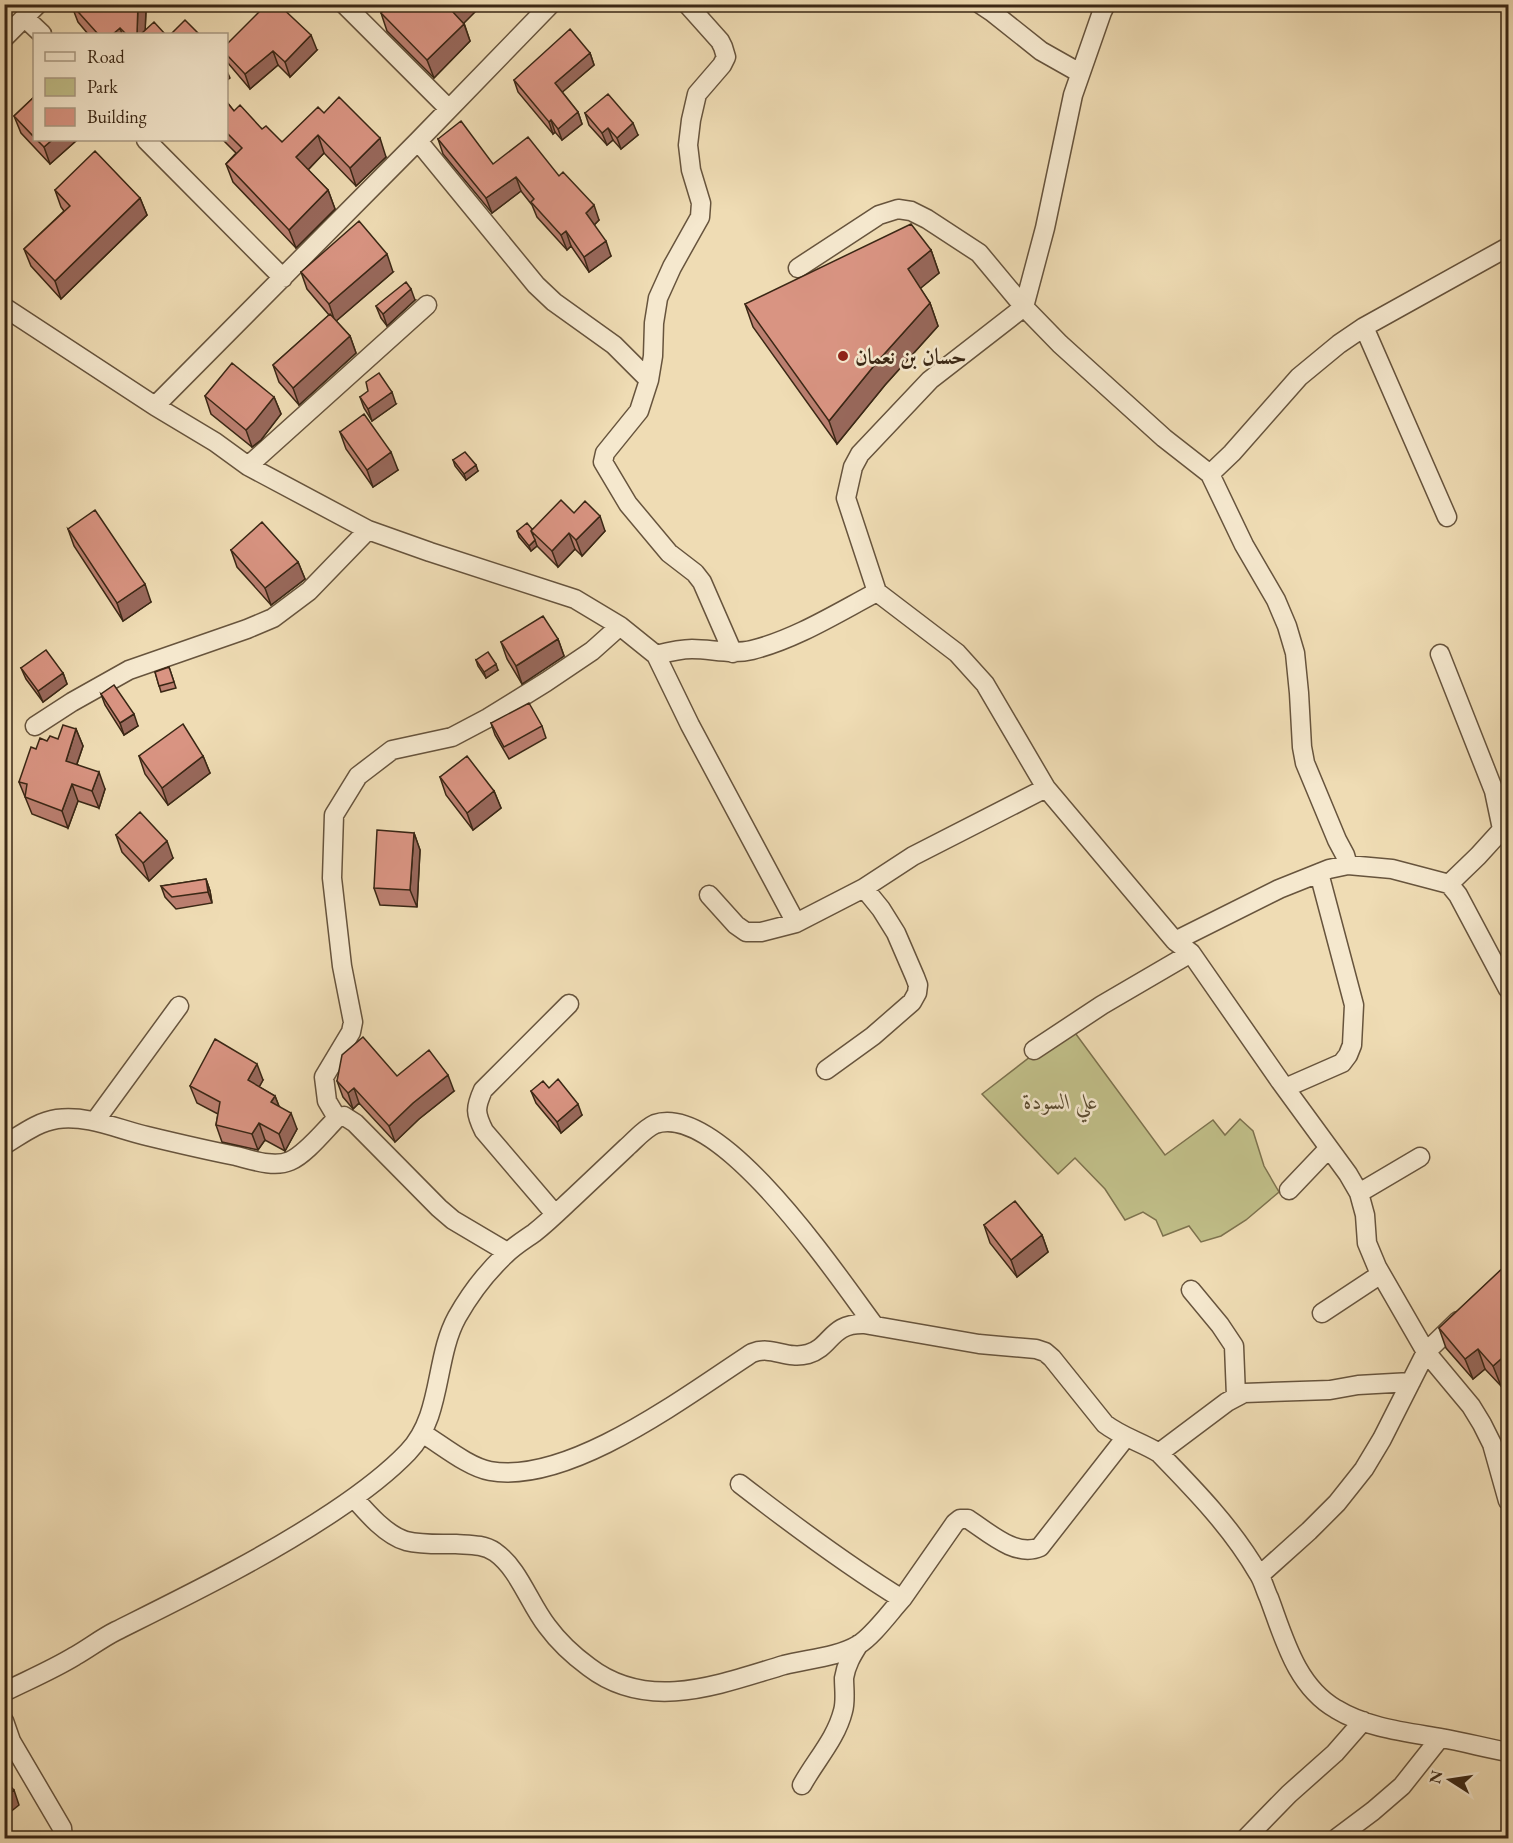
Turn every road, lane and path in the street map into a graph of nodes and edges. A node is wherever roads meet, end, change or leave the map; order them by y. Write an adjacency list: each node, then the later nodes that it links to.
1 (344, 4): 10 (street)
2 (551, 4): 10 (street)
3 (687, 4): 20 (street)
4 (980, 4): 9 (street)
5 (1106, 4): 9 (street)
6 (32, 11): 7 (street); 8 (street)
7 (42, 33)
8 (4, 38)
9 (1080, 73): 18 (street)
10 (449, 109): 12 (street)
11 (147, 141): 15 (street)
12 (418, 141): 15 (street); 20 (street)
13 (1509, 247): 19 (street)
14 (798, 268): 18 (street)
15 (283, 278): 21 (street)
16 (427, 305): 22 (street)
17 (4, 307): 21 (street)
18 (1024, 307): 23 (street); 26 (street)
19 (1364, 327): 23 (street); 24 (street)
20 (649, 380): 28 (street)
21 (155, 406): 22 (street)
22 (248, 466): 25 (street)
23 (1210, 474): 34 (street)
24 (1447, 517)
25 (368, 530): 27 (street); 31 (street)
26 (877, 592): 28 (street); 32 (street)
27 (620, 626): 30 (street); 48 (street)
28 (733, 653): 30 (street)
29 (1440, 654): 33 (street)
30 (656, 655): 39 (street)
31 (35, 726)
32 (1046, 789): 37 (street); 40 (street)
33 (1505, 826): 36 (street)
34 (1348, 865): 35 (street); 36 (street)
35 (1319, 873): 40 (street); 47 (street)
36 (1449, 884): 42 (street)
37 (864, 888): 39 (street); 46 (street)
38 (709, 895): 39 (street)
39 (796, 922)
40 (1175, 941): 41 (street)
41 (1191, 953): 45 (street); 47 (street)
42 (1509, 989)
43 (569, 1004): 55 (street)
44 (179, 1006): 49 (street)
45 (1034, 1050)
46 (826, 1070)
47 (1285, 1088): 51 (street)
48 (337, 1118): 49 (street); 56 (street)
49 (95, 1121): 50 (street)
50 (4, 1146)
51 (1329, 1148): 53 (street); 54 (street)
52 (1420, 1157): 54 (street)
53 (1289, 1190)
54 (1359, 1193): 57 (street)
55 (555, 1214): 56 (street); 61 (street)
56 (507, 1252): 65 (street)
57 (1381, 1274): 59 (street); 62 (street)
58 (1191, 1290): 64 (street)
59 (1322, 1313)
60 (1466, 1313): 62 (street)
61 (874, 1325): 65 (street); 66 (street)
62 (1426, 1352): 63 (street); 70 (street)
63 (1411, 1382): 64 (street); 71 (street)
64 (1236, 1396): 67 (street)
65 (422, 1433): 69 (street)
66 (1126, 1437): 67 (street); 72 (street)
67 (1159, 1453): 71 (street)
68 (740, 1484): 72 (street)
69 (354, 1498): 73 (street); 74 (street)
70 (1509, 1501)
71 (1260, 1575): 76 (street)
72 (902, 1599): 73 (street)
73 (859, 1644): 79 (street)
74 (4, 1692)
75 (4, 1721): 80 (street)
76 (1363, 1721): 77 (street); 81 (street)
77 (1440, 1738): 78 (street); 82 (street)
78 (1509, 1752)
79 (802, 1785)
80 (63, 1839)
81 (1246, 1839)
82 (1337, 1839)

